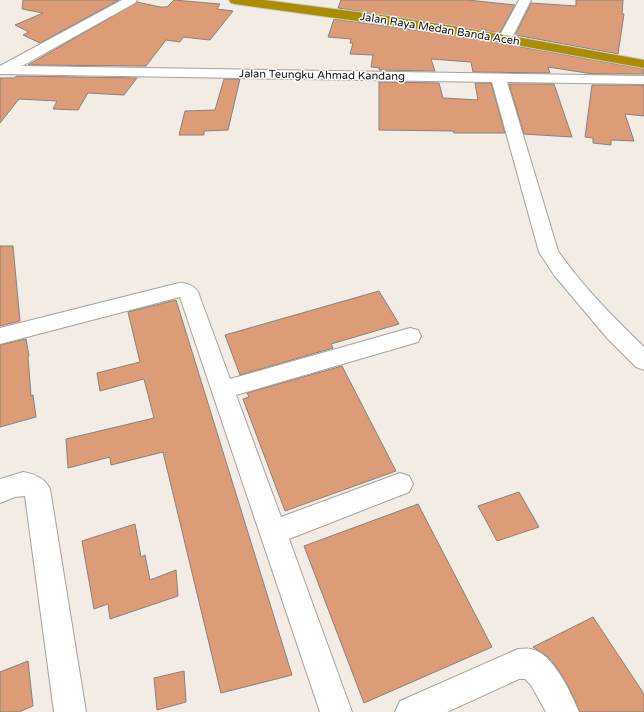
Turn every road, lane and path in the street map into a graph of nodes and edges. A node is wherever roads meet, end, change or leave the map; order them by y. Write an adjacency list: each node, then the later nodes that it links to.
1 (131, 0): 6 (street)
2 (235, 0): 4 (highway, Jalan Raya Medan Banda Aceh)
3 (525, 0): 4 (street)
4 (506, 38): 5 (highway, Jalan Raya Medan Banda Aceh)
5 (644, 64)
6 (2, 70): 7 (street, Jalan Teungku Ahmad Kandang)
7 (498, 78): 8 (street, Jalan Teungku Ahmad Kandang); 11 (street)
8 (644, 80)
9 (0, 336): 12 (street)
10 (410, 336): 12 (street)
11 (644, 361)
12 (222, 390): 15 (street)
13 (400, 484): 15 (street)
14 (0, 491): 16 (street)
15 (272, 533): 17 (street)
16 (70, 712)
17 (336, 712)
18 (411, 712): 19 (street)
19 (563, 712)

